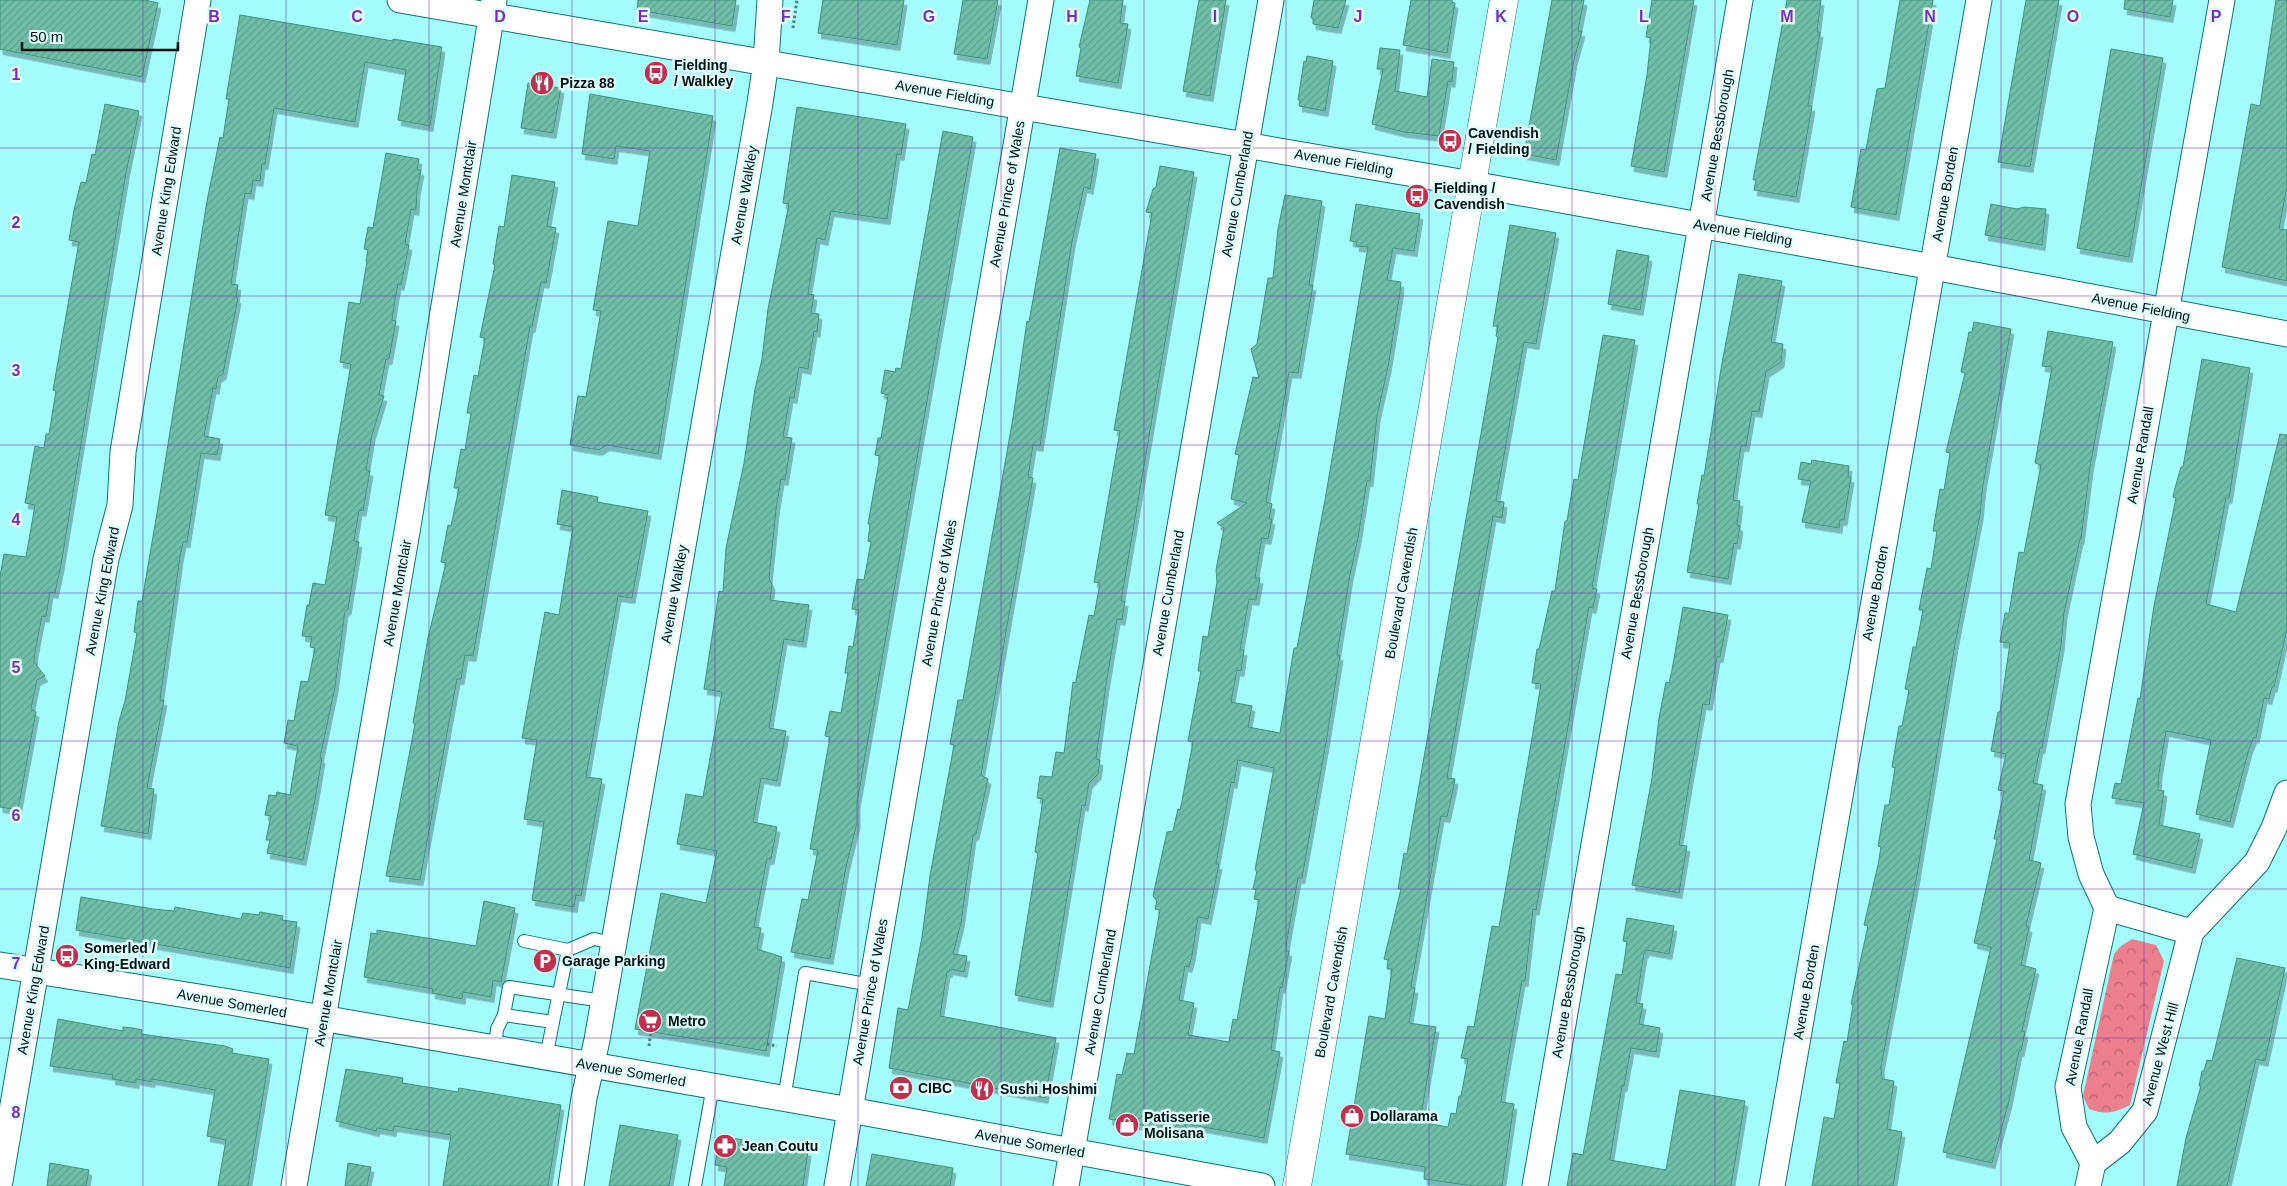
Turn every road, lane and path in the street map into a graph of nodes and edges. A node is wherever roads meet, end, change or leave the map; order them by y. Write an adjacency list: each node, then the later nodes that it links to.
1 (198, 0): 27 (street, Avenue King Edward)
2 (400, 0): 10 (street, Avenue Fielding)
3 (770, 0): 11 (street, Avenue Walkley)
4 (1041, 0): 12 (street, Avenue Prince of Wales)
5 (1271, 0): 13 (street, Avenue Cumberland)
6 (1504, 0): 14 (main road, Boulevard Cavendish)
7 (1740, 0): 15 (street, Avenue Bessborough)
8 (1979, 0): 16 (street, Avenue Borden)
9 (2222, 0): 17 (street, Avenue Randall)
10 (493, 8): 11 (street, Avenue Fielding); 32 (street, Avenue Montclair)
11 (766, 62): 12 (street, Avenue Fielding); 24 (street, Avenue Walkley)
12 (1022, 106): 13 (street, Avenue Fielding); 28 (street, Avenue Prince of Wales)
13 (1245, 145): 14 (street, Avenue Fielding); 42 (street, Avenue Cumberland)
14 (1472, 184): 15 (street, Avenue Fielding); 51 (main road, Boulevard Cavendish)
15 (1700, 225): 16 (street, Avenue Fielding); 52 (street, Avenue Bessborough)
16 (1932, 267): 17 (street, Avenue Fielding); 53 (street, Avenue Borden)
17 (2166, 312): 18 (street, Avenue Fielding); 21 (street, Avenue Randall)
18 (2287, 334)
19 (2287, 793): 20 (street, Avenue West Hill)
20 (2277, 848): 22 (street, Avenue West Hill)
21 (2107, 908): 22 (street); 43 (street, Avenue Randall)
22 (2192, 932): 43 (street, Avenue West Hill)
23 (524, 941): 25 (lane)
24 (613, 944): 25 (lane); 30 (street, Avenue Walkley)
25 (568, 950): 29 (lane)
26 (0, 965): 27 (street, Avenue Somerled)
27 (36, 971): 32 (street, Avenue Somerled); 44 (street, Avenue King Edward)
28 (871, 984): 40 (lane); 41 (street, Avenue Prince of Wales)
29 (559, 994): 30 (lane); 31 (lane); 33 (lane)
30 (603, 1001): 38 (street, Avenue Walkley)
31 (504, 1015): 33 (lane); 36 (lane)
32 (323, 1019): 36 (street, Avenue Somerled); 45 (street, Avenue Montclair)
33 (553, 1022): 37 (lane)
34 (651, 1031): 35 (path)
35 (649, 1046)
36 (495, 1049): 37 (street, Avenue Somerled)
37 (546, 1058): 38 (street, Avenue Somerled)
38 (591, 1066): 39 (street, Avenue Somerled); 46 (street, Avenue Walkley)
39 (713, 1086): 40 (street, Avenue Somerled); 47 (lane)
40 (784, 1099): 41 (street, Avenue Somerled)
41 (850, 1110): 42 (street, Avenue Somerled); 48 (street, Avenue Prince of Wales)
42 (1072, 1150): 49 (street, Avenue Cumberland); 50 (street, Avenue Somerled)
43 (2090, 1174)
44 (0, 1181)
45 (294, 1186)
46 (571, 1186)
47 (695, 1186)
48 (837, 1186)
49 (1066, 1186)
50 (1262, 1186)
51 (1297, 1186)
52 (1535, 1186)
53 (1772, 1186)

